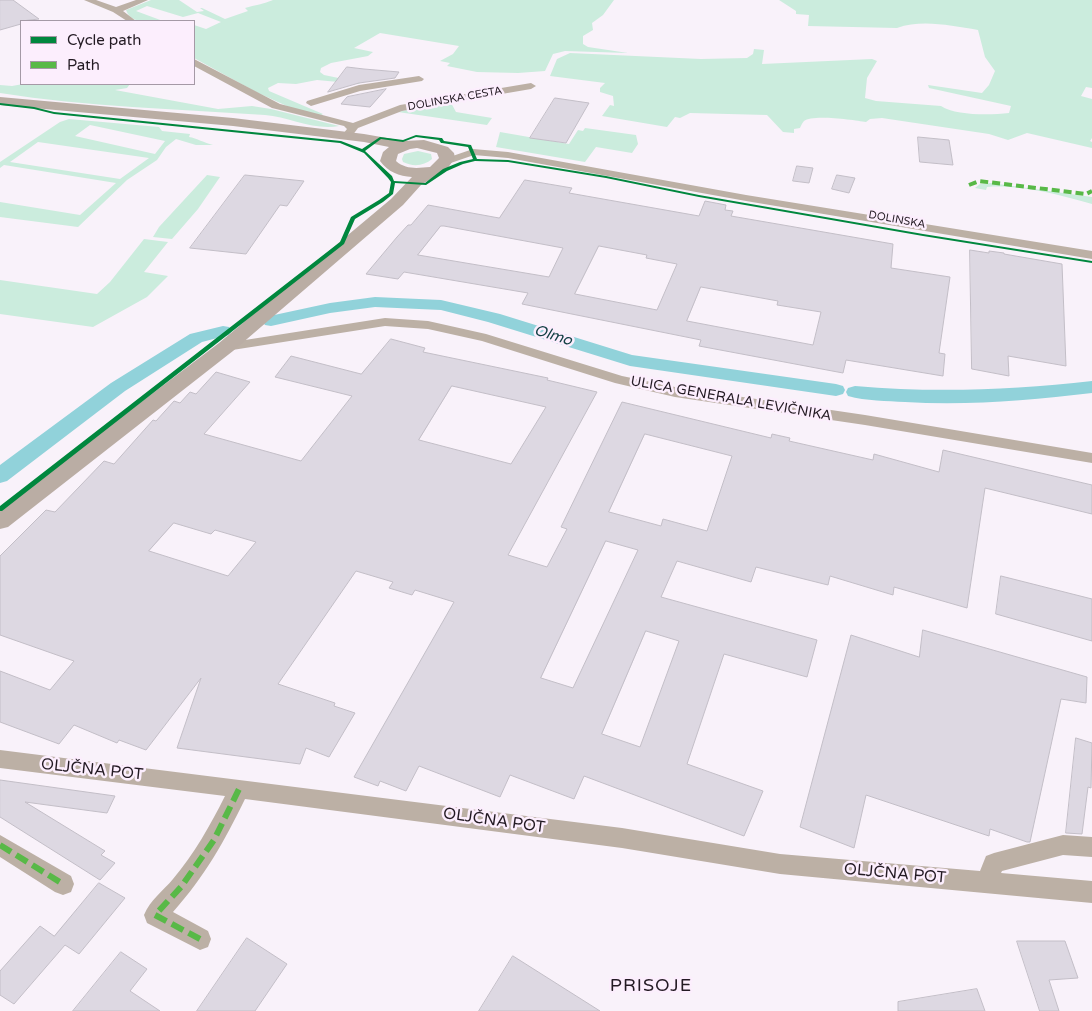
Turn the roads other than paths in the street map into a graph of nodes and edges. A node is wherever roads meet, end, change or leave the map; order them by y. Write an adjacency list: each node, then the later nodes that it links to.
1 (88, 0): 3 (street)
2 (144, 0): 3 (street)
3 (116, 10): 4 (street)
4 (131, 20)
5 (195, 63): 9 (street)
6 (420, 79): 9 (street, DOLINSKA CESTA)
7 (531, 86): 9 (street, DOLINSKA CESTA)
8 (0, 101): 9 (street)
9 (347, 128): 10 (street); 11 (street)
10 (405, 146): 11 (street); 12 (street)
11 (388, 156): 13 (street)
12 (439, 160): 13 (street); 14 (street)
13 (406, 180): 15 (street)
14 (1092, 255)
15 (226, 347): 16 (street, ULICA GENERALA LEVIČNIKA); 17 (street)
16 (1092, 458)
17 (0, 521)
18 (0, 759): 19 (street, OLJČNA POT)
19 (239, 789): 22 (street, OLJČNA POT); 25 (street)
20 (0, 845): 23 (street)
21 (1092, 847): 22 (street)
22 (987, 882): 24 (street, OLJČNA POT)
23 (63, 884)
24 (1092, 892)
25 (200, 939)

